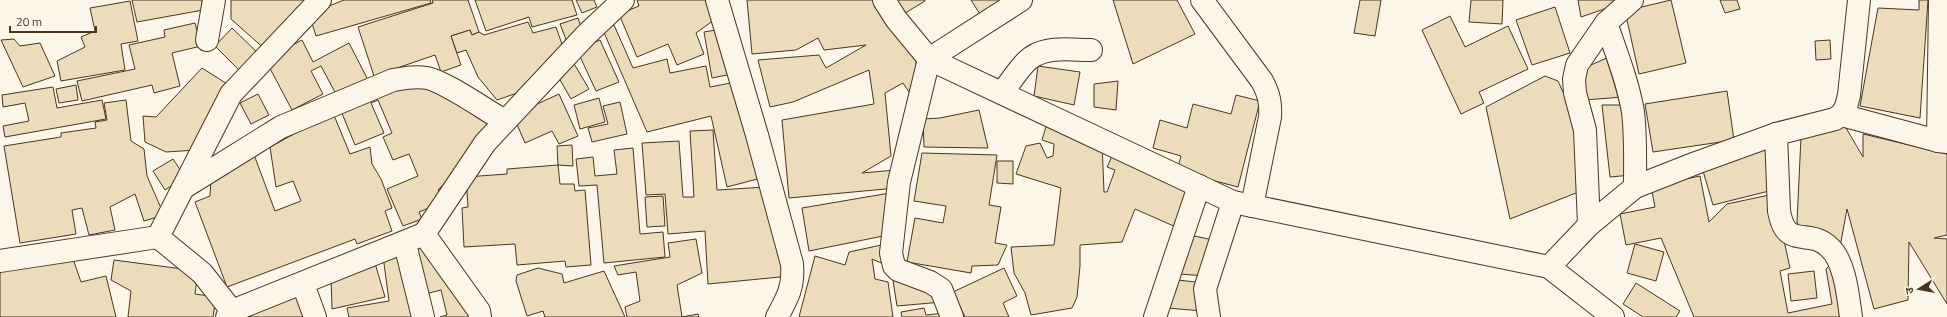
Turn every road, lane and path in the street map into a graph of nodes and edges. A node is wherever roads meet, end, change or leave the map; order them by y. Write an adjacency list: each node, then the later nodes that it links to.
1 (214, 0): 12 (street)
2 (320, 0): 22 (street)
3 (623, 0): 17 (street)
4 (717, 0): 35 (street)
5 (884, 0): 14 (street)
6 (1021, 0): 14 (street)
7 (1202, 0): 23 (street)
8 (1632, 0): 11 (street)
9 (1859, 0): 16 (street)
10 (1940, 0): 19 (street)
11 (1606, 23): 21 (street); 24 (street)
12 (207, 40)
13 (1091, 50): 15 (street)
14 (930, 58): 15 (street); 36 (street)
15 (1002, 93): 20 (street)
16 (1841, 115): 18 (street); 19 (street)
17 (505, 121): 22 (street); 25 (street)
18 (1776, 134): 21 (street); 40 (street)
19 (1942, 142)
20 (1199, 186): 23 (street); 37 (street)
21 (1635, 187): 24 (street)
22 (182, 188): 26 (street)
23 (1243, 204): 29 (street); 38 (street)
24 (1589, 225): 29 (street)
25 (424, 234): 27 (street); 34 (street)
26 (158, 237): 28 (street); 31 (street)
27 (405, 244): 30 (street); 33 (street)
28 (1, 258)
29 (1549, 267): 39 (street)
30 (303, 284): 31 (street); 32 (street)
31 (229, 314)
32 (315, 317)
33 (423, 317)
34 (480, 317)
35 (778, 317)
36 (952, 317)
37 (1155, 317)
38 (1209, 317)
39 (1613, 317)
40 (1851, 317)

